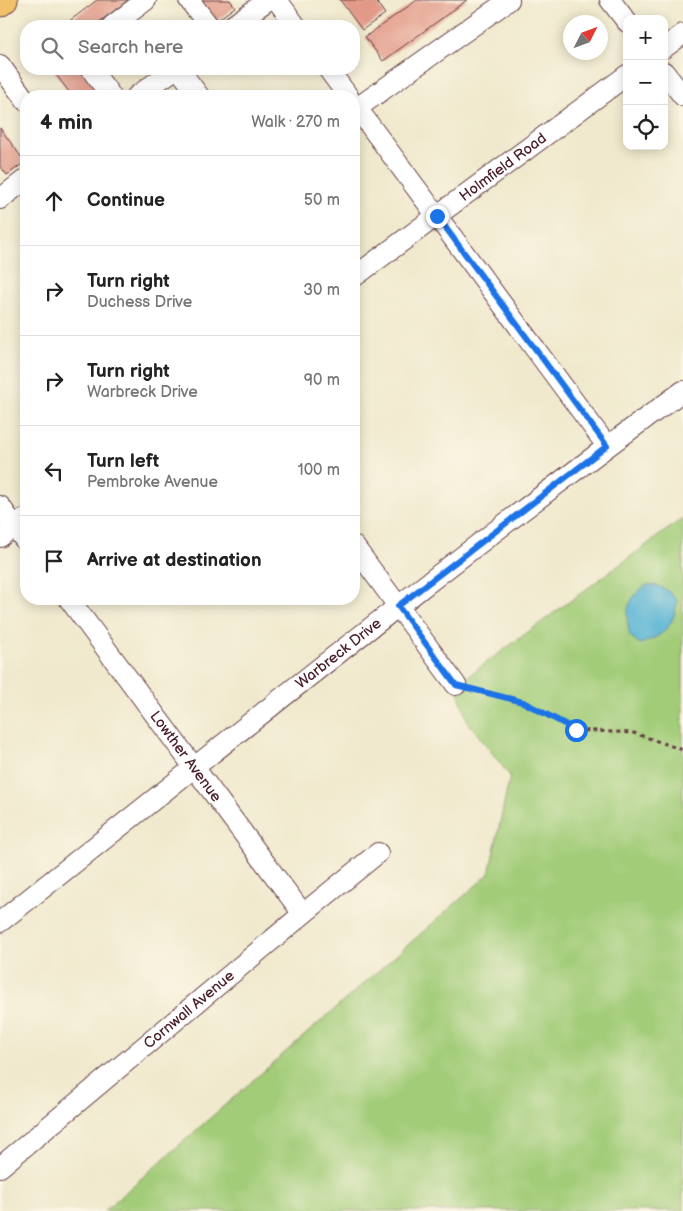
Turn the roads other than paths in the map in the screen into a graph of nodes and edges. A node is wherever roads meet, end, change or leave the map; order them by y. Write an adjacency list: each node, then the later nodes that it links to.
1 (5, 0): 8 (main road)
2 (146, 0): 10 (street)
3 (189, 0): 11 (street)
4 (268, 0): 12 (street)
5 (277, 0): 13 (street)
6 (508, 0): 29 (street)
7 (610, 0): 9 (street)
8 (0, 4)
9 (623, 17)
10 (120, 20)
11 (204, 20)
12 (240, 20)
13 (292, 20)
14 (683, 34): 15 (street)
15 (668, 45)
16 (0, 65): 27 (street)
17 (95, 75): 23 (street)
18 (166, 75): 24 (street)
19 (183, 75): 25 (street)
20 (332, 75): 26 (street)
21 (668, 77): 28 (street)
22 (623, 79): 33 (street, Holmfield Road)
23 (107, 90)
24 (145, 90)
25 (195, 90)
26 (343, 90)
27 (20, 93)
28 (683, 96)
29 (360, 98)
30 (360, 112): 33 (street)
31 (20, 182): 32 (street)
32 (3, 191)
33 (437, 216): 34 (street, Holmfield Road); 36 (street)
34 (360, 273)
35 (683, 390): 36 (street, Warbreck Drive)
36 (607, 446): 41 (street, Warbreck Drive)
37 (0, 506): 38 (street)
38 (17, 531)
39 (360, 554): 41 (street)
40 (73, 605): 43 (street, Lowther Avenue)
41 (398, 606): 42 (street); 43 (street, Warbreck Drive)
42 (456, 685)
43 (194, 768): 45 (street, Lowther Avenue); 46 (street, Warbreck Drive)
44 (378, 853): 45 (street, Cornwall Avenue)
45 (303, 914): 47 (street, Cornwall Avenue)
46 (0, 922)
47 (0, 1167)

